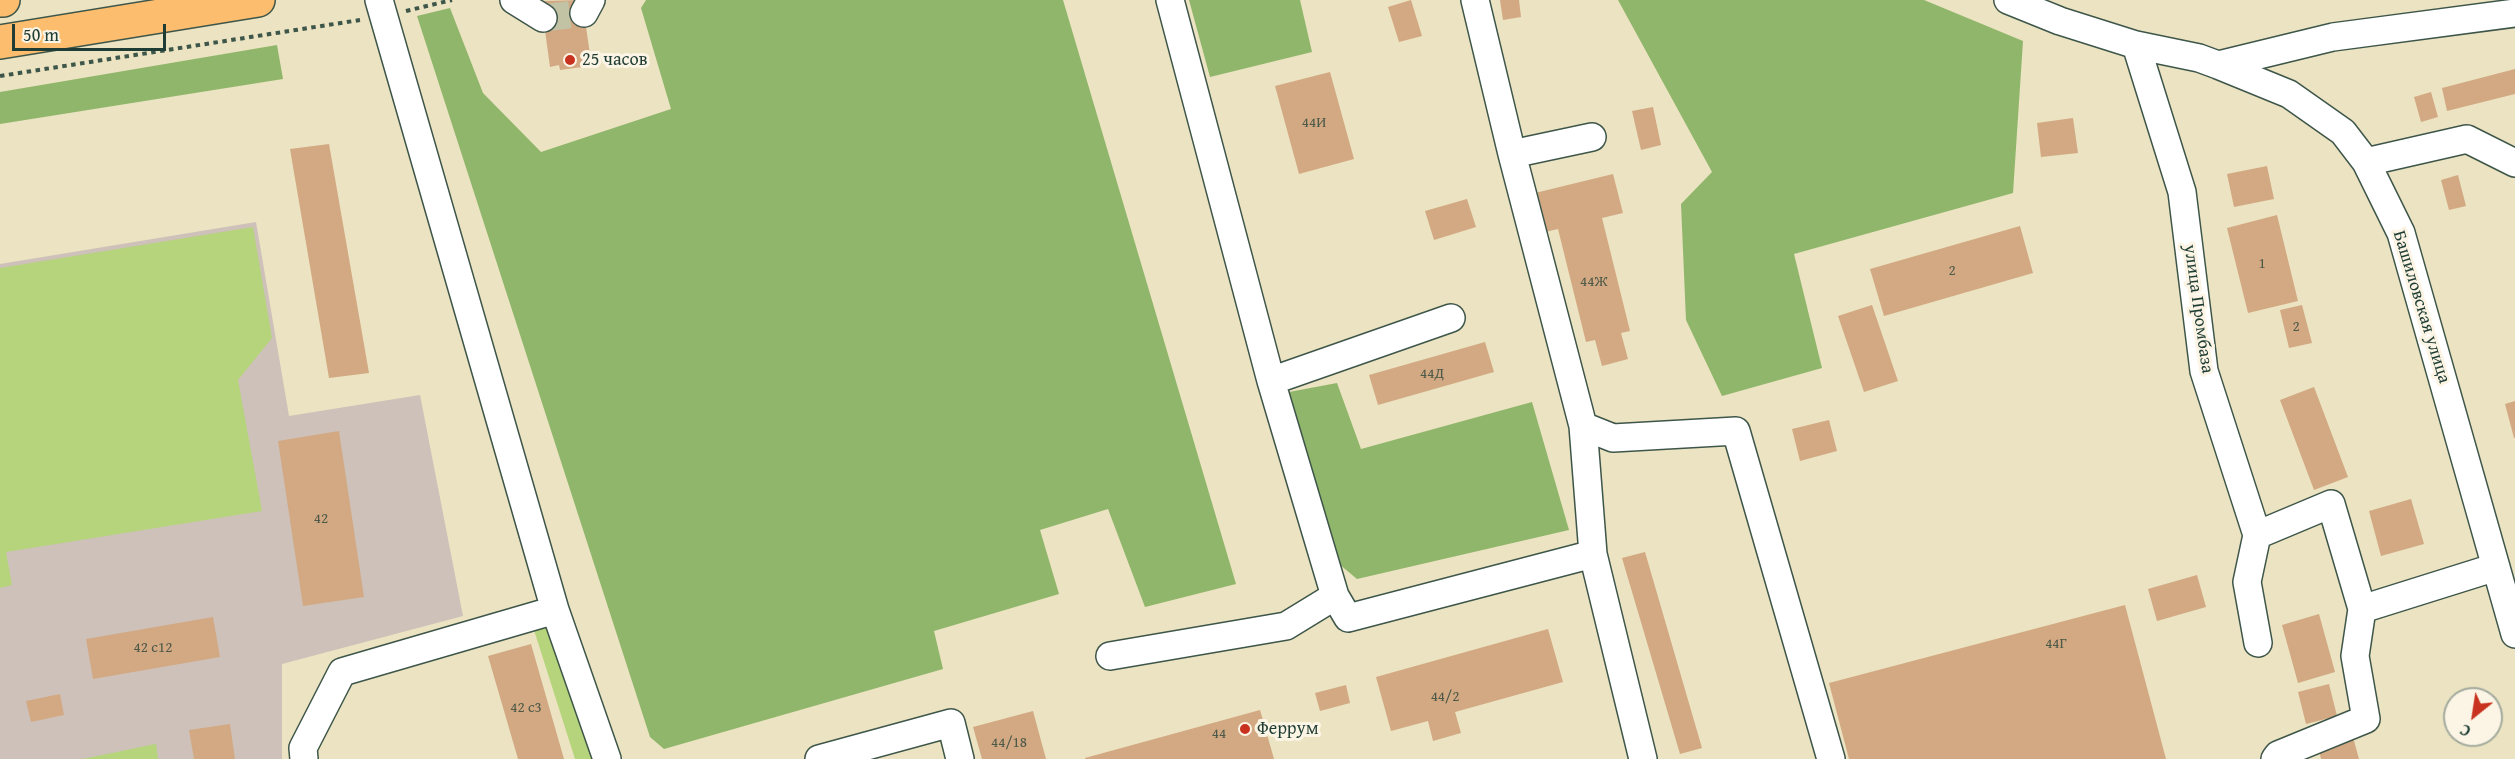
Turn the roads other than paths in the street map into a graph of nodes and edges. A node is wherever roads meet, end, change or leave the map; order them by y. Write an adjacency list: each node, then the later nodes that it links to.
1 (258, 0): 9 (main road)
2 (514, 0): 8 (street)
3 (1170, 0): 17 (street)
4 (1475, 0): 13 (street)
5 (2008, 0): 10 (street, Башиловская улица)
6 (381, 8): 24 (street)
7 (2515, 13): 11 (street)
8 (543, 18)
9 (0, 42)
10 (2136, 45): 11 (street, Башиловская улица); 19 (street, улица Промбаза)
11 (2218, 65): 14 (street, Башиловская улица)
12 (1592, 137): 13 (street)
13 (1512, 154): 18 (street)
14 (2366, 162): 15 (street); 21 (street, Башиловская улица)
15 (2515, 163)
16 (1451, 318): 17 (street)
17 (1271, 381): 22 (street)
18 (1583, 426): 20 (street); 33 (street)
19 (2258, 535): 23 (street); 26 (street)
20 (1593, 554): 22 (street); 32 (street)
21 (2496, 567): 23 (street); 25 (street, Башиловская улица)
22 (1335, 596): 27 (street)
23 (2362, 609): 34 (street)
24 (555, 610): 28 (street); 29 (street)
25 (2515, 634)
26 (2258, 643)
27 (1110, 656)
28 (304, 759)
29 (607, 759)
30 (819, 759): 31 (street)
31 (960, 759)
32 (1643, 759)
33 (1831, 759)
34 (2275, 759)

